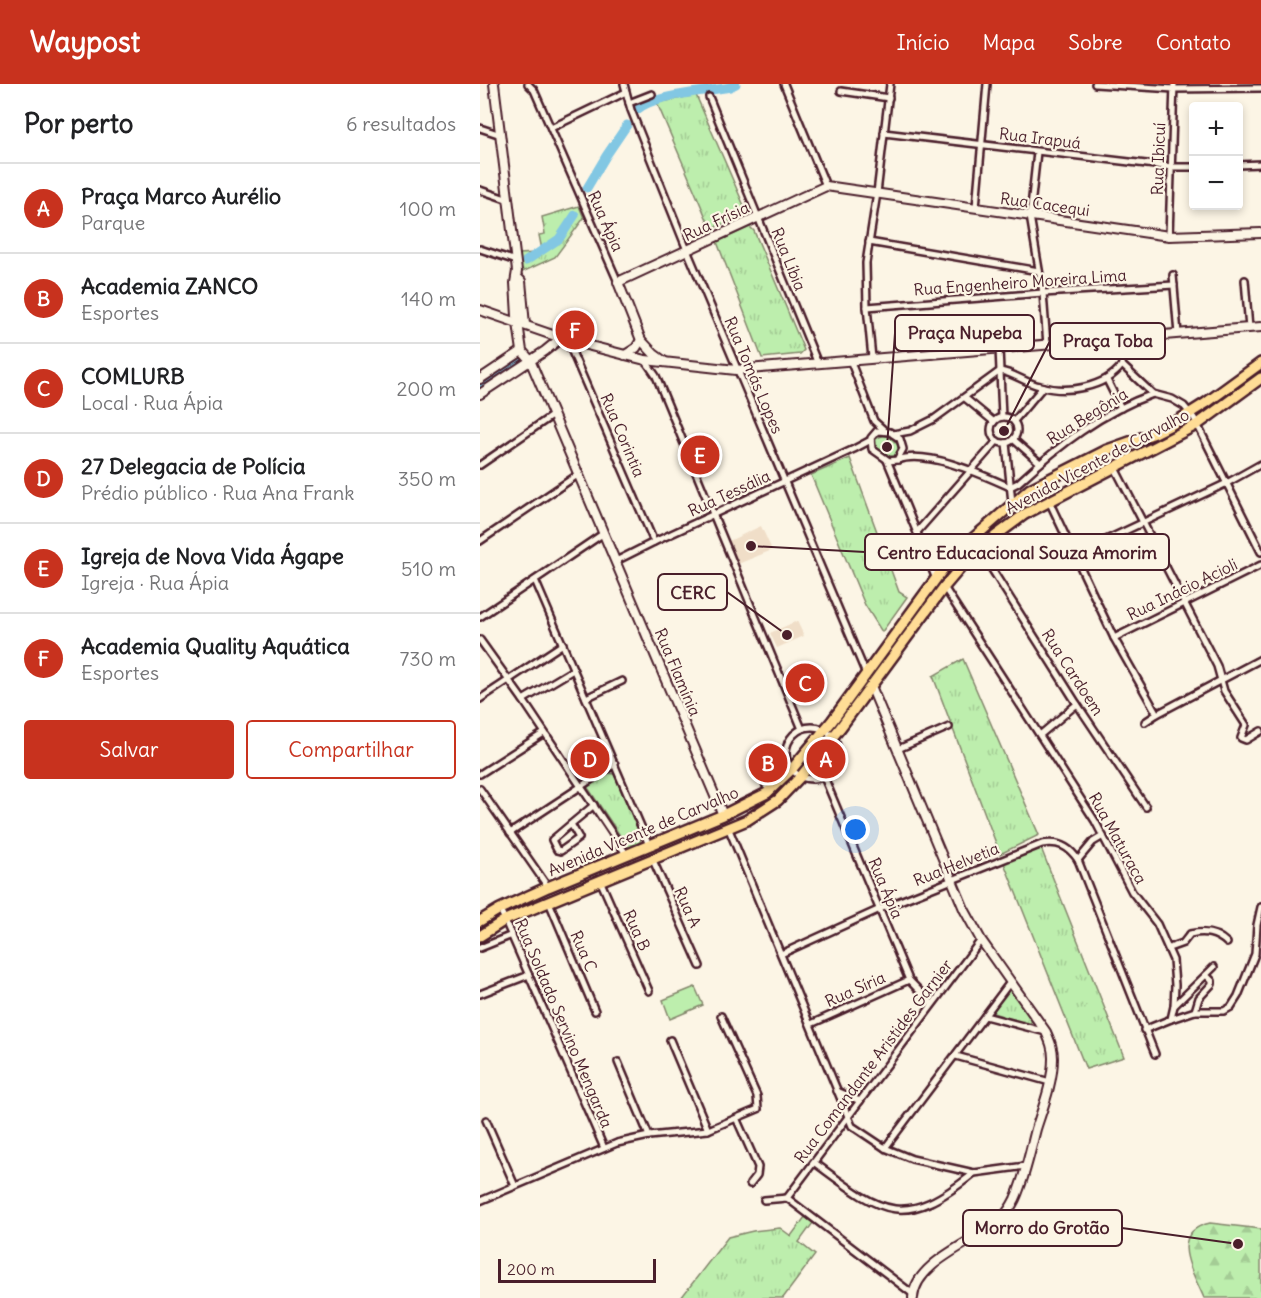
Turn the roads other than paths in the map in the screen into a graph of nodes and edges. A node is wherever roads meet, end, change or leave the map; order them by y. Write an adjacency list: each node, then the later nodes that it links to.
1 (495, 84): 20 (street)
2 (528, 84): 18 (street, Rua Ápia)
3 (624, 84): 12 (street, Rua Tomás Lopes)
4 (784, 84): 27 (street)
5 (890, 84): 15 (street)
6 (987, 84): 21 (street)
7 (1095, 84): 8 (street)
8 (1174, 86): 9 (street); 25 (street, Rua Ibicuí)
9 (1254, 86): 10 (street)
10 (1261, 88)
11 (842, 91): 15 (street)
12 (626, 92): 16 (street, Rua Tomás Lopes); 18 (street)
13 (652, 94): 16 (street)
14 (709, 97): 33 (street, Rua Líbia)
15 (889, 98): 19 (street)
16 (629, 103): 38 (street, Rua Tomás Lopes)
17 (480, 128): 20 (street)
18 (550, 128): 43 (street, Rua Ápia)
19 (884, 133): 21 (street, Rua Irapuá); 29 (street)
20 (502, 135): 30 (street)
21 (983, 145): 22 (street, Rua Irapuá); 31 (street)
22 (1037, 152): 25 (street, Rua Irapuá); 32 (street)
23 (1261, 164): 24 (street)
24 (1243, 165)
25 (1172, 167): 26 (street, Rua Irapuá); 35 (street, Rua Ibicuí)
26 (1189, 167)
27 (826, 186): 29 (street, Rua Cacequi); 33 (street, Rua Frísia)
28 (480, 190): 30 (street)
29 (877, 193): 31 (street, Rua Cacequi); 36 (street)
30 (509, 200): 39 (street)
31 (976, 207): 32 (street, Rua Cacequi)
32 (1030, 216): 35 (street, Rua Cacequi); 40 (street)
33 (758, 217): 38 (street, Rua Frísia); 65 (street, Rua Líbia)
34 (1261, 233): 35 (street, Rua Cacequi)
35 (1169, 236)
36 (869, 242): 40 (street); 46 (street)
37 (480, 249): 39 (street)
38 (687, 250): 43 (street, Rua Frísia); 67 (street, Rua Tomás Lopes)
39 (516, 261): 48 (street)
40 (1039, 271): 45 (street)
41 (1173, 275): 44 (street)
42 (1245, 280): 50 (street)
43 (618, 282): 54 (street, Rua Ápia)
44 (1174, 285): 45 (street, Rua Engenheiro Moreira Lima); 51 (street)
45 (1043, 293): 46 (street, Rua Engenheiro Moreira Lima); 55 (street)
46 (867, 307): 59 (street)
47 (480, 310): 48 (street)
48 (521, 324): 53 (street); 57 (street)
49 (1261, 327): 50 (street)
50 (1249, 328): 51 (street)
51 (1178, 334): 52 (street)
52 (1122, 338): 55 (street); 66 (street)
53 (564, 339): 58 (street); 60 (street); 115 (street, Rua Corintia)
54 (641, 340): 58 (street); 63 (street, Rua Ápia)
55 (1047, 345): 56 (street)
56 (999, 348): 59 (street); 68 (street)
57 (522, 351): 60 (street); 71 (street)
58 (625, 355): 61 (street)
59 (872, 358): 62 (street)
60 (531, 360): 74 (street); 79 (street, Rua Flamínia)
61 (645, 360): 63 (street); 69 (street)
62 (850, 360): 65 (street); 81 (street)
63 (663, 363): 67 (street); 69 (street)
64 (1261, 363): 78 (main road, Avenida Vicente de Carvalho)
65 (818, 364): 67 (street)
66 (1122, 365): 72 (street); 75 (street)
67 (736, 370): 105 (street, Rua Tomás Lopes)
68 (1000, 371): 73 (street); 76 (street); 80 (street)
69 (656, 376): 110 (street)
70 (1261, 378): 84 (main road, Avenida Vicente de Carvalho)
71 (480, 380)
72 (1107, 380): 73 (street); 77 (street)
73 (1043, 387): 82 (street)
74 (480, 394)
75 (1153, 394): 77 (street, Rua Begônia); 78 (street)
76 (965, 398): 83 (street); 86 (street)
77 (1121, 408): 98 (street, Rua Begônia)
78 (1191, 413): 84 (street); 109 (main road, Avenida Vicente de Carvalho)
79 (553, 415): 100 (street); 104 (street, Rua Flamínia)
80 (1002, 417): 82 (street); 83 (street)
81 (874, 421): 85 (street); 88 (street)
82 (1014, 421): 89 (street)
83 (994, 422): 90 (street)
84 (1198, 424): 101 (main road, Avenida Vicente de Carvalho); 106 (street)
85 (885, 431): 87 (street); 88 (street)
86 (909, 431): 87 (street); 92 (street)
87 (893, 434): 92 (street)
88 (872, 437): 93 (street, Rua Tessália); 94 (street)
89 (1013, 439): 91 (street); 98 (street)
90 (997, 441): 91 (street); 102 (street)
91 (1006, 443): 107 (street)
92 (902, 446): 95 (street); 97 (street)
93 (854, 449): 94 (street); 105 (street, Rua Tessália)
94 (875, 452): 96 (street)
95 (916, 458): 97 (street); 102 (street)
96 (887, 460): 97 (street); 103 (street)
97 (897, 460): 103 (street)
98 (1040, 463): 107 (street, Rua Begônia)
99 (1261, 464): 106 (street)
100 (480, 465)
101 (1115, 468): 108 (main road, Avenida Vicente de Carvalho); 111 (street)
102 (972, 470): 107 (street); 112 (street)
103 (893, 472): 112 (street)
104 (579, 474): 113 (street, Rua Flamínia); 114 (street)
105 (786, 481): 110 (street, Rua Tessália); 131 (street, Rua Tomás Lopes)
106 (1227, 483): 111 (street); 117 (street)
107 (1010, 487): 109 (street)
108 (1049, 501): 116 (main road, Avenida Vicente de Carvalho); 118 (street)
109 (1012, 503): 121 (main road, Avenida Vicente de Carvalho)
110 (714, 515): 115 (street, Rua Tessália); 143 (street)
111 (1142, 524): 118 (street); 124 (street)
112 (917, 532): 121 (street)
113 (604, 533): 119 (street, Rua Flamínia); 122 (street)
114 (480, 541)
115 (654, 542): 119 (street, Rua Tessália)
116 (980, 549): 123 (main road, Avenida Vicente de Carvalho); 139 (street, Rua Cardoem)
117 (1261, 552)
118 (1074, 555): 126 (street)
119 (616, 561): 161 (street, Rua Flamínia)
120 (1261, 565): 124 (street, Rua Inácio Acioli)
121 (936, 579): 131 (main road, Avenida Vicente de Carvalho)
122 (535, 580): 125 (street); 128 (street)
123 (944, 586): 135 (main road, Avenida Vicente de Carvalho); 147 (street, Rua Maturaca)
124 (1184, 604): 126 (street, Rua Inácio Acioli); 132 (street)
125 (480, 617)
126 (1114, 638): 140 (street)
127 (480, 640): 133 (street)
128 (563, 644): 130 (street); 133 (street)
129 (1261, 659): 132 (street)
130 (573, 670): 136 (street); 138 (street)
131 (866, 674): 144 (main road, Avenida Vicente de Carvalho)
132 (1221, 680): 140 (street); 145 (street)
133 (509, 681): 137 (street); 138 (street)
134 (622, 681): 136 (street)
135 (872, 686): 148 (main road, Avenida Vicente de Carvalho); 149 (street)
136 (586, 698): 150 (street)
137 (480, 699)
138 (523, 700): 146 (street)
139 (1077, 704): 147 (street); 160 (street, Rua Cardoem)
140 (1157, 714): 141 (street)
141 (1145, 722)
142 (949, 727): 149 (street)
143 (802, 729): 144 (street); 151 (street)
144 (824, 730): 148 (street); 151 (main road, Avenida Vicente de Carvalho)
145 (1261, 731)
146 (544, 733): 152 (street); 156 (street)
147 (1040, 735): 165 (street, Rua Maturaca)
148 (832, 737): 153 (main road, Avenida Vicente de Carvalho); 154 (street)
149 (898, 749): 171 (street)
150 (615, 764): 156 (street); 166 (street)
151 (792, 769): 153 (street); 155 (main road, Avenida Vicente de Carvalho)
152 (480, 774)
153 (801, 776): 154 (street); 163 (main road, Avenida Vicente de Carvalho)
154 (824, 777): 176 (street, Rua Ápia)
155 (778, 783): 157 (street); 161 (main road, Avenida Vicente de Carvalho)
156 (580, 785): 159 (street); 164 (street)
157 (766, 786)
158 (480, 789): 164 (street)
159 (594, 805): 162 (street); 167 (street)
160 (1146, 807)
161 (723, 815): 166 (main road, Avenida Vicente de Carvalho)
162 (571, 824): 162 (street)
163 (728, 827): 168 (main road, Avenida Vicente de Carvalho); 187 (street)
164 (510, 832): 172 (street)
165 (1103, 836): 169 (street); 186 (street, Rua Maturaca)
166 (649, 845): 167 (main road, Avenida Vicente de Carvalho)
167 (627, 855): 172 (main road, Avenida Vicente de Carvalho)
168 (652, 858): 170 (main road, Avenida Vicente de Carvalho); 188 (street, Rua A)
169 (1078, 860): 171 (street, Rua Helvetia); 204 (street)
170 (600, 880): 173 (main road, Avenida Vicente de Carvalho); 194 (street, Rua B)
171 (953, 880): 176 (street, Rua Helvetia); 182 (street)
172 (548, 887): 175 (main road, Avenida Vicente de Carvalho)
173 (548, 901): 177 (main road, Avenida Vicente de Carvalho); 198 (street, Rua C)
174 (1261, 907): 179 (street)
175 (500, 909): 177 (street, Rua Soldado Servino Mengarda); 178 (main road, Avenida Vicente de Carvalho)
176 (880, 909): 187 (street, Rua Helvetia); 192 (street, Rua Ápia)
177 (505, 920): 180 (street, Rua Soldado Servino Mengarda); 181 (main road, Avenida Vicente de Carvalho)
178 (480, 921)
179 (1259, 925): 184 (street)
180 (512, 935): 185 (street); 190 (street, Rua Soldado Servino Mengarda)
181 (480, 936)
182 (981, 940): 193 (street); 196 (street, Rua Comandante Aristides Garnier)
183 (1227, 943): 186 (street)
184 (1259, 946): 199 (street)
185 (480, 948)
186 (1169, 948): 197 (street, Rua Maturaca)
187 (781, 954): 203 (street)
188 (700, 966)
189 (1214, 967): 191 (street)
190 (529, 975): 195 (street); 218 (street, Rua Soldado Servino Mengarda)
191 (1206, 975): 197 (street); 199 (street)
192 (909, 980): 196 (street, Rua Ápia); 203 (street, Rua Síria)
193 (1011, 981): 201 (street); 205 (street)
194 (649, 991)
195 (480, 994)
196 (932, 1004): 212 (street, Rua Comandante Aristides Garnier)
197 (1174, 1006): 202 (street, Rua Maturaca)
198 (595, 1011)
199 (1196, 1011): 202 (street)
200 (721, 1016): 214 (street)
201 (985, 1016): 205 (street); 208 (street)
202 (1171, 1019): 204 (street)
203 (811, 1024): 211 (street)
204 (1144, 1030): 207 (street)
205 (1046, 1032): 210 (street)
206 (670, 1040): 216 (street)
207 (1155, 1054)
208 (956, 1056): 210 (street); 219 (street)
209 (618, 1062): 217 (street)
210 (1050, 1082): 221 (street)
211 (837, 1091): 212 (street); 213 (street)
212 (860, 1101): 213 (street, Rua Comandante Aristides Garnier)
213 (848, 1118): 219 (street); 220 (street, Rua Comandante Aristides Garnier)
214 (737, 1119): 216 (street); 223 (street)
215 (486, 1120): 224 (street)
216 (708, 1130): 217 (street)
217 (649, 1136): 218 (street)
218 (604, 1148): 224 (street)
219 (885, 1148): 222 (street)
220 (815, 1163): 222 (street); 225 (street, Rua Comandante Aristides Garnier)
221 (1026, 1166): 222 (street); 228 (street)
222 (974, 1173)
223 (750, 1184)
224 (515, 1186): 227 (street)
225 (787, 1198): 226 (street); 228 (street)
226 (764, 1200)
227 (480, 1201)
228 (913, 1296)

